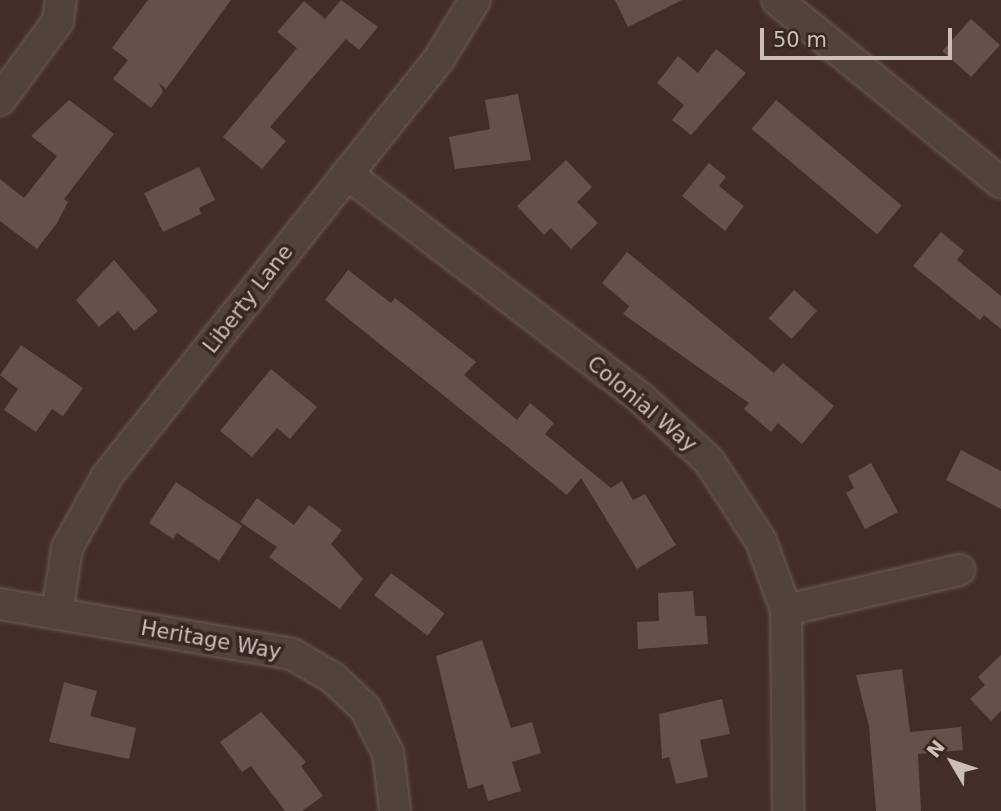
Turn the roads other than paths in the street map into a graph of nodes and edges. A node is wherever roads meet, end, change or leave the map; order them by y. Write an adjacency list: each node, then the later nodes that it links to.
1 (61, 0): 4 (street)
2 (475, 0): 5 (street, Liberty Lane)
3 (777, 0): 6 (street)
4 (0, 100)
5 (347, 174): 9 (street, Colonial Way); 10 (street, Liberty Lane)
6 (1001, 183)
7 (959, 570): 9 (street)
8 (0, 604): 10 (street, Heritage Way)
9 (786, 610): 12 (street, Colonial Way)
10 (57, 614): 11 (street, Heritage Way)
11 (395, 811)
12 (788, 811)

